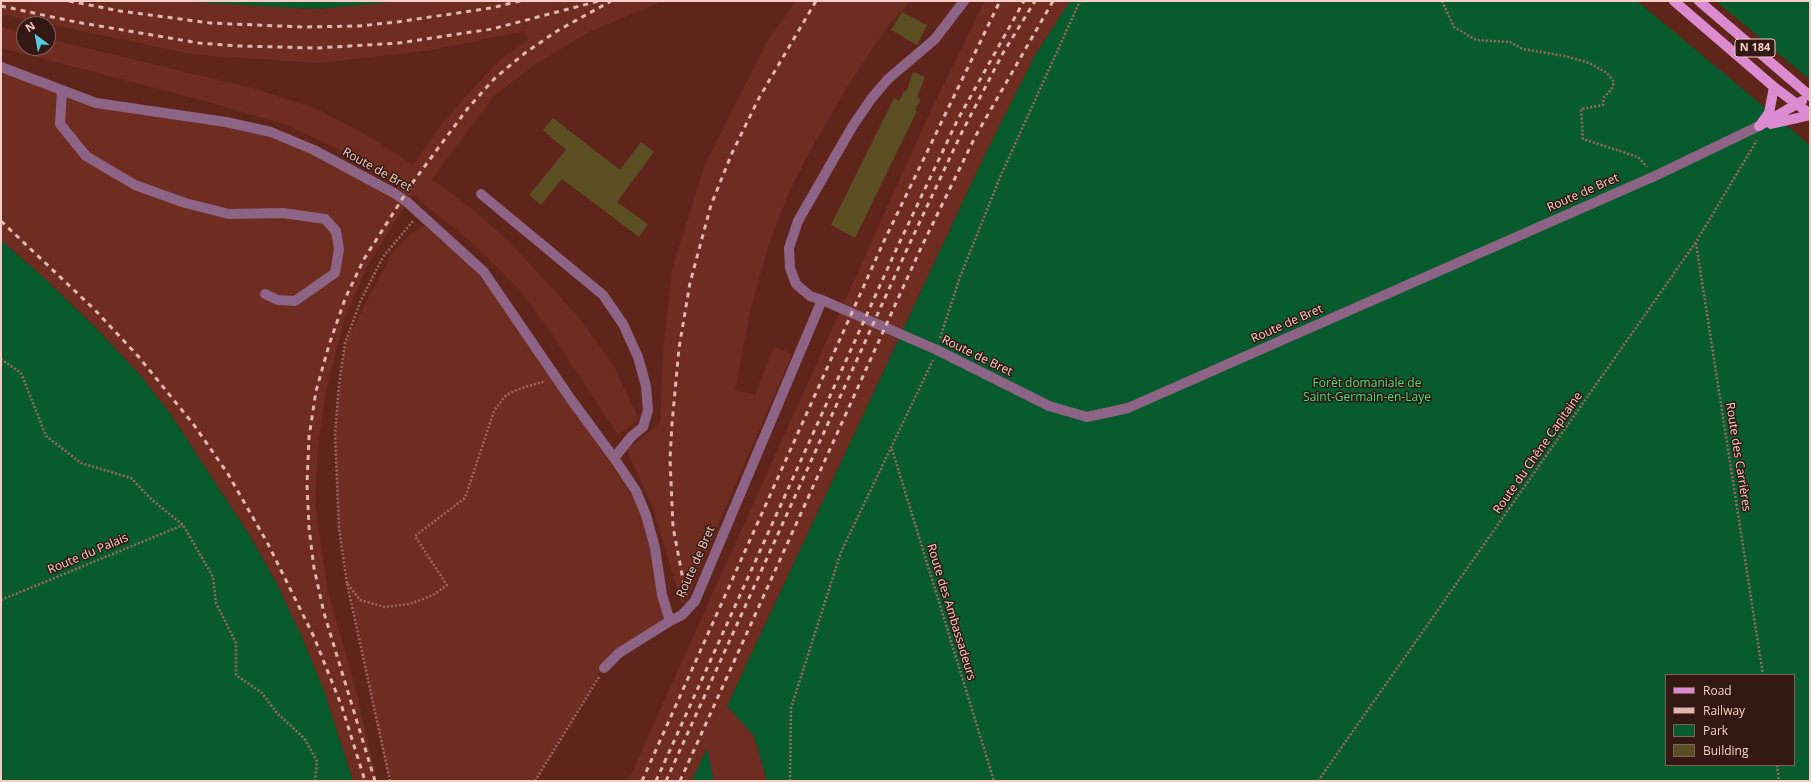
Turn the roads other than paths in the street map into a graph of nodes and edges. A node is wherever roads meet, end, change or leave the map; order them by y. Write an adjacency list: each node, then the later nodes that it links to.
1 (964, 1): 14 (lane, Route de Bret)
2 (1674, 1): 5 (main road, N 184)
3 (1699, 1): 7 (main road, N 184)
4 (1, 67): 6 (lane, Route de Bret)
5 (1774, 87): 9 (main road, N 184); 11 (main road)
6 (62, 91): 13 (lane); 15 (lane, Route de Bret)
7 (1810, 96)
8 (1810, 100): 9 (main road)
9 (1797, 103): 10 (main road, N 184); 11 (main road)
10 (1810, 115): 11 (main road)
11 (1755, 128): 14 (lane, Route de Bret)
12 (481, 194): 15 (lane)
13 (265, 294)
14 (822, 300): 16 (lane, Route de Bret)
15 (614, 458): 16 (lane, Route de Bret)
16 (670, 621): 17 (lane)
17 (604, 668)

